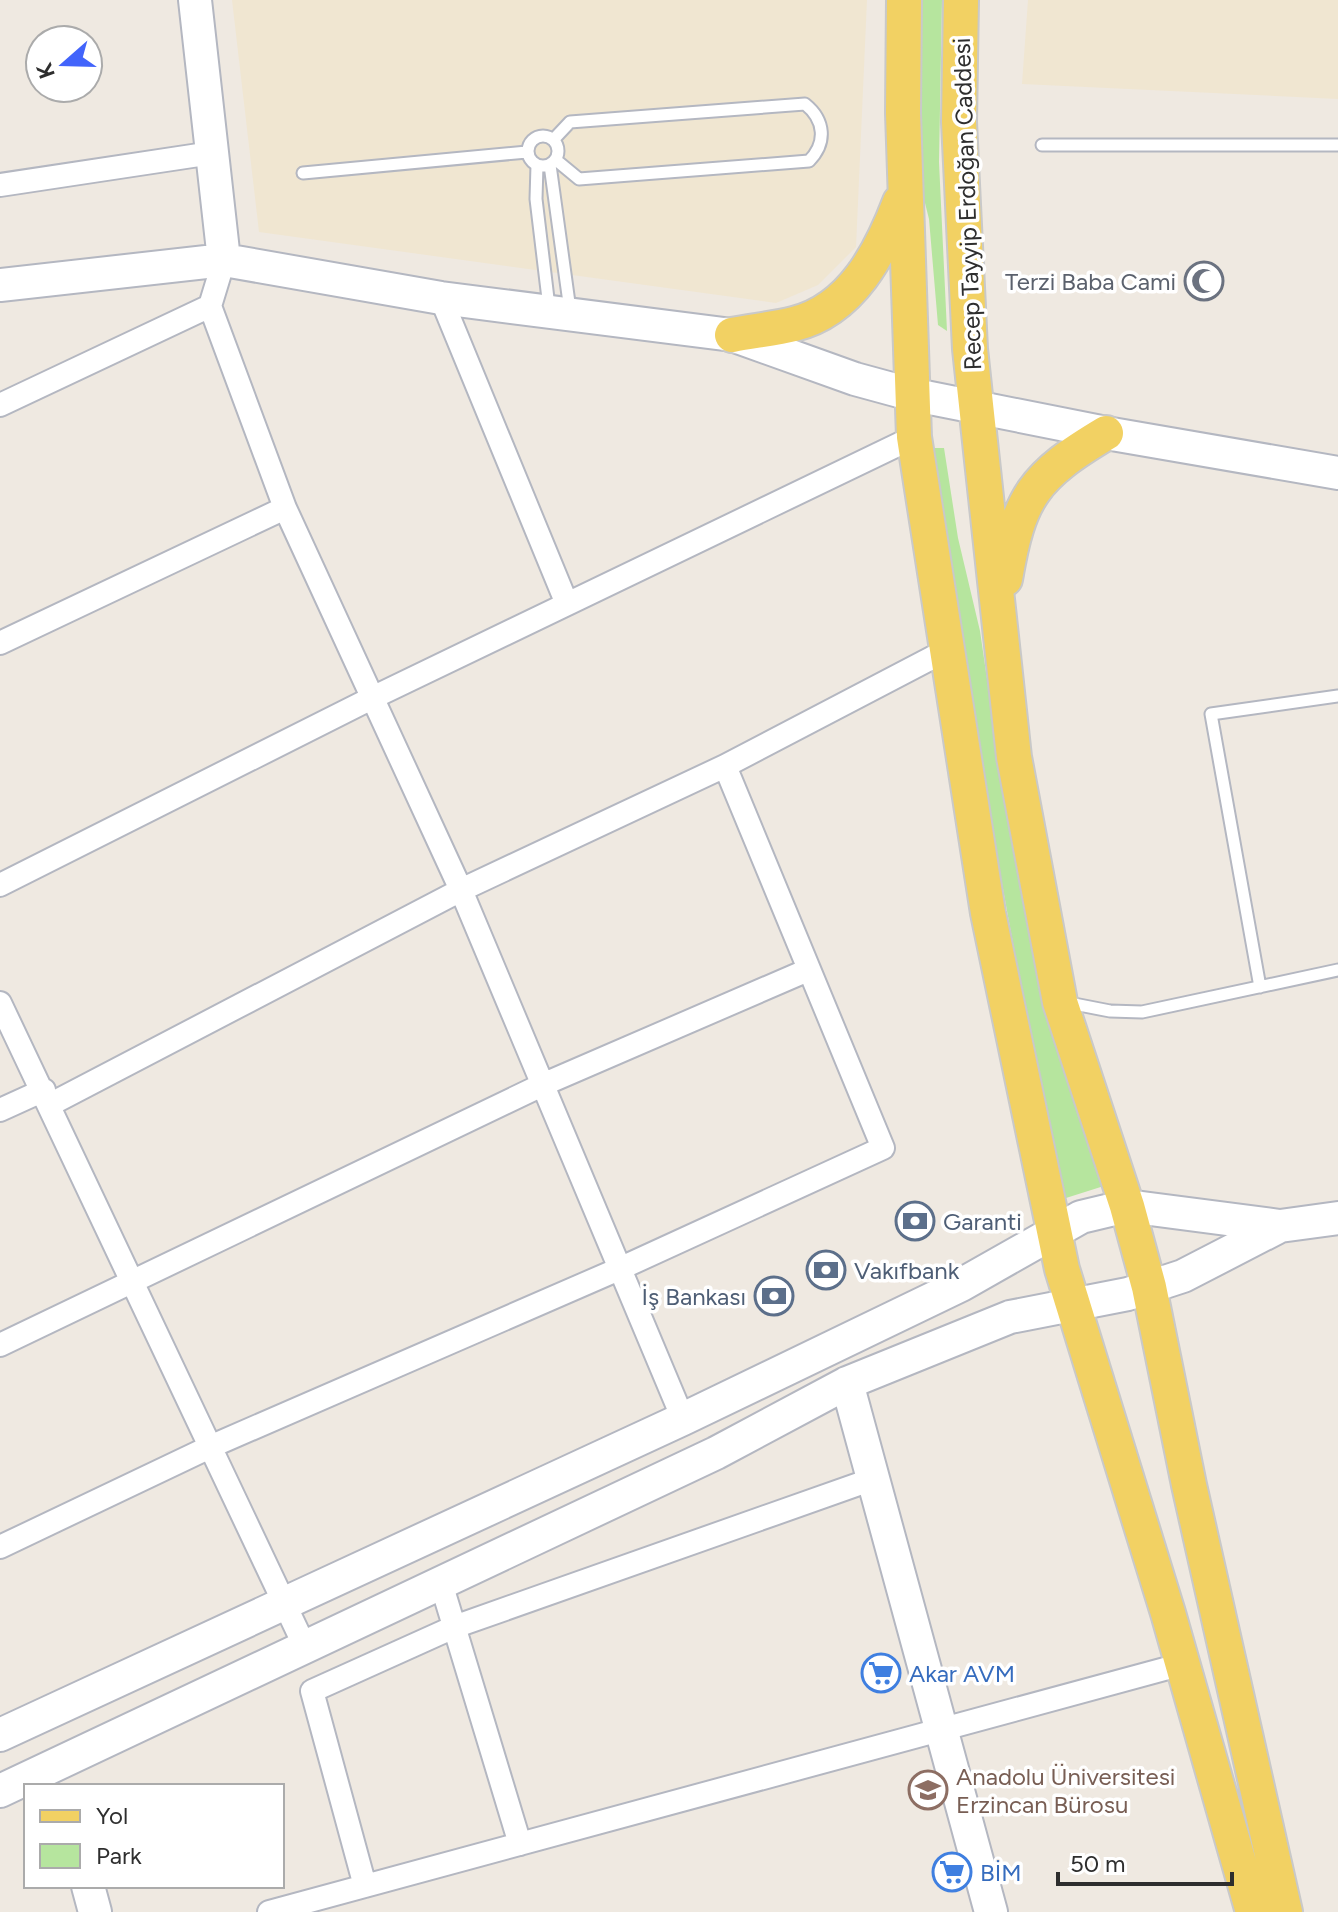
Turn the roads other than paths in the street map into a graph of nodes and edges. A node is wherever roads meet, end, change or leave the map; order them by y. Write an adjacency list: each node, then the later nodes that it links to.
1 (195, 0): 8 (main road)
2 (904, 0): 13 (main road)
3 (961, 0): 22 (main road, Recep Tayyip Erdoğan Caddesi)
4 (554, 139): 7 (lane); 9 (lane); 9 (lane)
5 (1042, 145): 6 (lane)
6 (1338, 145)
7 (527, 152): 10 (lane); 11 (lane)
8 (212, 153): 12 (street); 14 (main road)
9 (553, 163): 10 (lane); 18 (lane)
10 (537, 165): 18 (lane)
11 (303, 173)
12 (0, 185)
13 (906, 186): 19 (main road); 20 (main road)
14 (224, 260): 15 (main road); 16 (main road); 17 (street)
15 (0, 285)
16 (441, 298): 18 (main road); 27 (street)
17 (210, 306): 21 (street); 26 (street)
18 (560, 313): 19 (main road)
19 (732, 335): 20 (main road)
20 (910, 394): 22 (main road); 24 (main road)
21 (0, 405)
22 (976, 409): 23 (main road); 28 (main road, Recep Tayyip Erdoğan Caddesi)
23 (1106, 433): 25 (main road); 28 (main road)
24 (914, 437): 27 (street); 30 (main road)
25 (1338, 473)
26 (285, 508): 29 (street); 32 (street)
27 (567, 604): 32 (street)
28 (998, 623): 39 (main road, Recep Tayyip Erdoğan Caddesi)
29 (0, 643)
30 (945, 651): 33 (street); 47 (main road)
31 (1338, 696): 38 (lane)
32 (372, 698): 34 (street); 35 (street)
33 (725, 766): 35 (street); 36 (street)
34 (0, 885)
35 (461, 890): 41 (street); 42 (street)
36 (808, 970): 41 (street); 48 (street)
37 (1338, 970): 38 (lane)
38 (1260, 987): 39 (lane)
39 (1060, 1002): 44 (main road, Recep Tayyip Erdoğan Caddesi)
40 (0, 1003): 42 (street)
41 (542, 1085): 48 (street); 49 (street)
42 (47, 1097): 43 (street); 49 (street)
43 (0, 1110)
44 (1127, 1206): 46 (main road); 47 (main road); 50 (main road, Recep Tayyip Erdoğan Caddesi)
45 (1338, 1218): 46 (main road)
46 (1280, 1226): 50 (main road)
47 (1052, 1232): 51 (main road); 54 (main road)
48 (619, 1269): 54 (street); 55 (street)
49 (134, 1281): 52 (street); 55 (street)
50 (1149, 1287): 51 (main road); 76 (main road, Recep Tayyip Erdoğan Caddesi)
51 (1073, 1303): 53 (main road); 62 (main road)
52 (0, 1345)
53 (847, 1383): 56 (main road); 58 (main road)
54 (683, 1419): 59 (main road)
55 (212, 1446): 57 (street); 59 (street)
56 (873, 1479): 60 (street); 63 (main road)
57 (1, 1543)
58 (441, 1583): 60 (street); 61 (main road)
59 (285, 1603): 61 (street); 64 (main road)
60 (454, 1627): 69 (street); 70 (street)
61 (305, 1647): 65 (main road)
62 (1183, 1664): 63 (street); 75 (main road)
63 (941, 1730): 69 (street); 74 (main road)
64 (0, 1735)
65 (58, 1776): 66 (main road)
66 (27, 1784)
67 (24, 1785): 68 (main road)
68 (0, 1791)
69 (520, 1844): 70 (street)
70 (365, 1886): 73 (street)
71 (89, 1888): 72 (main road)
72 (95, 1912)
73 (269, 1912)
74 (991, 1912)
75 (1253, 1912)
76 (1285, 1912)

